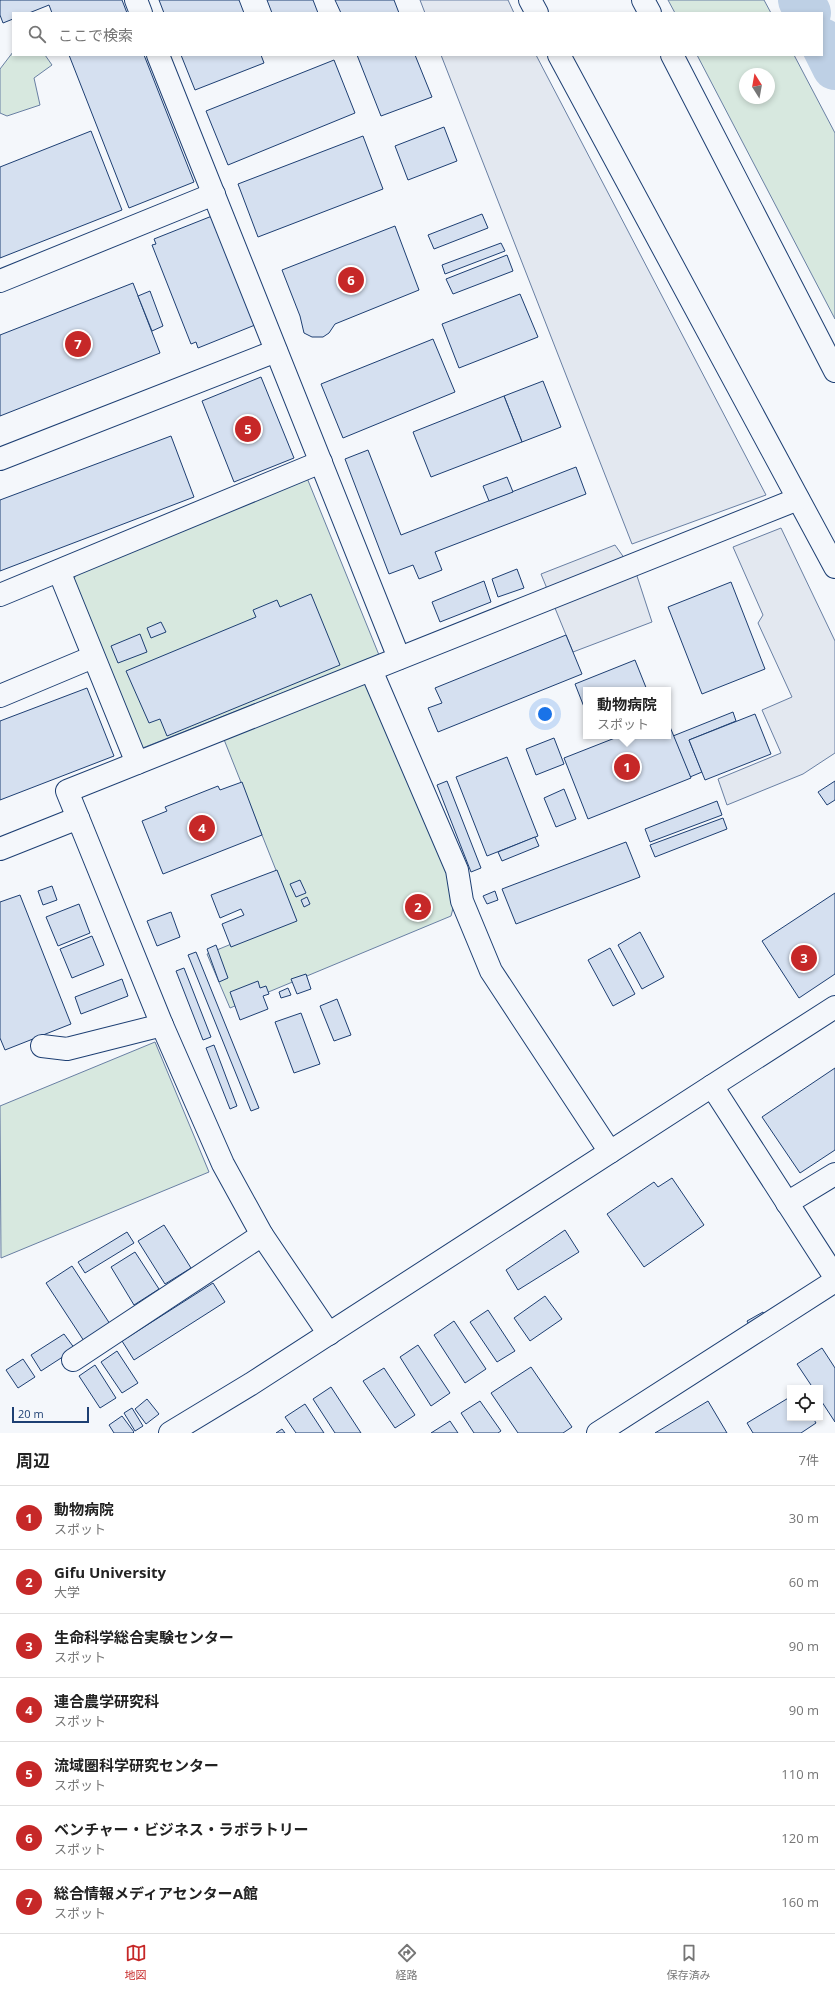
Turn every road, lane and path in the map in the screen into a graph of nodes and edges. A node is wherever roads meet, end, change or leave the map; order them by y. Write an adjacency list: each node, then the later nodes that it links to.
1 (136, 0): 4 (street)
2 (530, 0): 5 (street)
3 (643, 0): 6 (street)
4 (141, 12)
5 (536, 12)
6 (649, 12)
7 (158, 56): 10 (street)
8 (560, 56): 16 (street)
9 (673, 56): 13 (street)
10 (214, 194): 11 (street); 12 (street)
11 (0, 281)
12 (276, 351): 14 (street); 15 (street)
13 (835, 371)
14 (0, 459)
15 (321, 462): 18 (street); 21 (street)
16 (798, 499): 17 (street); 21 (street)
17 (835, 567)
18 (59, 571): 19 (street); 20 (street)
19 (0, 595)
20 (93, 657): 23 (street); 24 (street)
21 (399, 658): 22 (street)
22 (371, 670): 24 (street); 31 (street)
23 (0, 696)
24 (137, 763): 25 (street)
25 (78, 818): 26 (street); 28 (street)
26 (0, 849)
27 (835, 1007): 30 (street)
28 (162, 1025): 29 (street); 34 (street)
29 (42, 1046)
30 (712, 1086): 31 (street); 33 (street)
31 (610, 1152): 37 (street)
32 (835, 1174): 33 (street)
33 (787, 1203): 35 (street)
34 (262, 1236): 37 (street); 38 (street)
35 (835, 1277)
36 (835, 1282): 40 (street)
37 (329, 1334): 39 (street)
38 (73, 1360)
39 (170, 1433)
40 (598, 1433)

